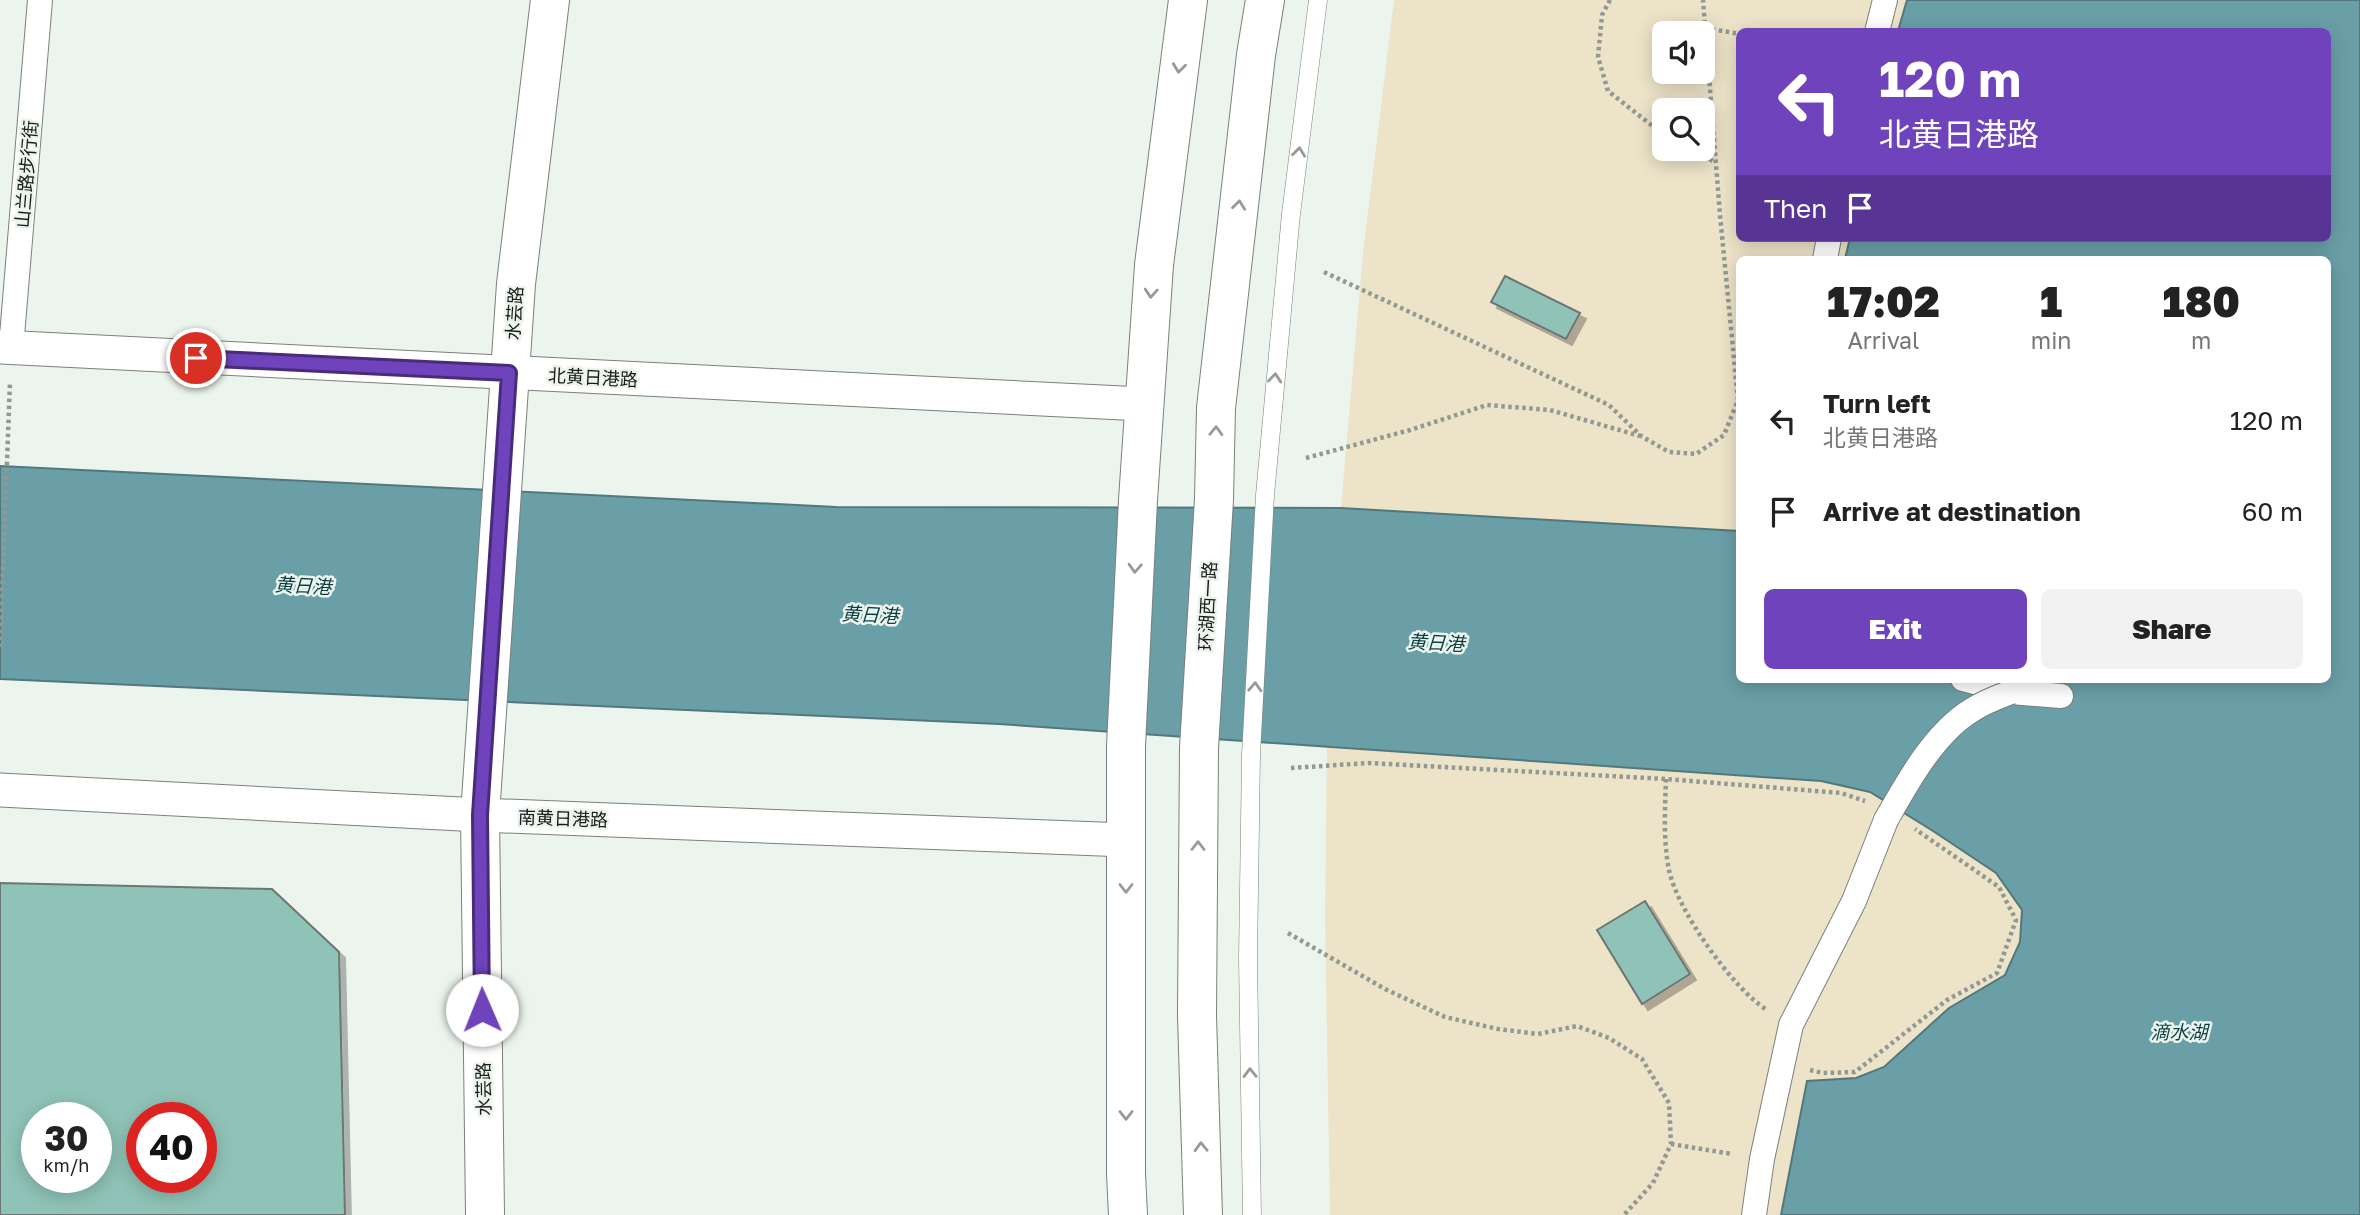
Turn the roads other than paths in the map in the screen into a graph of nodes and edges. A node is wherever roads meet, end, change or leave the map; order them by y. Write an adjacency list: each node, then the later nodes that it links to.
1 (40, 0): 8 (street, 山兰路步行街)
2 (551, 0): 9 (main road, 水芸路)
3 (1188, 0): 10 (main road, one-way to 10)
4 (1265, 0): 19 (main road, 环湖西一路, one-way to 4)
5 (1318, 0): 20 (lane, one-way to 5)
6 (1885, 0): 7 (street)
7 (1878, 28)
8 (6, 348): 9 (street, 北黄日港路)
9 (509, 373): 10 (street, 北黄日港路); 15 (main road, 水芸路)
10 (1143, 404): 16 (main road, one-way to 16)
11 (1978, 683): 12 (street)
12 (2011, 692): 13 (street); 21 (street, bridge)
13 (2061, 696)
14 (0, 790): 15 (street, 南黄日港路)
15 (480, 815): 16 (street, 南黄日港路); 17 (main road, 水芸路)
16 (1126, 840): 18 (main road, one-way to 18)
17 (485, 1215)
18 (1128, 1215)
19 (1203, 1215)
20 (1252, 1215)
21 (1754, 1215)

